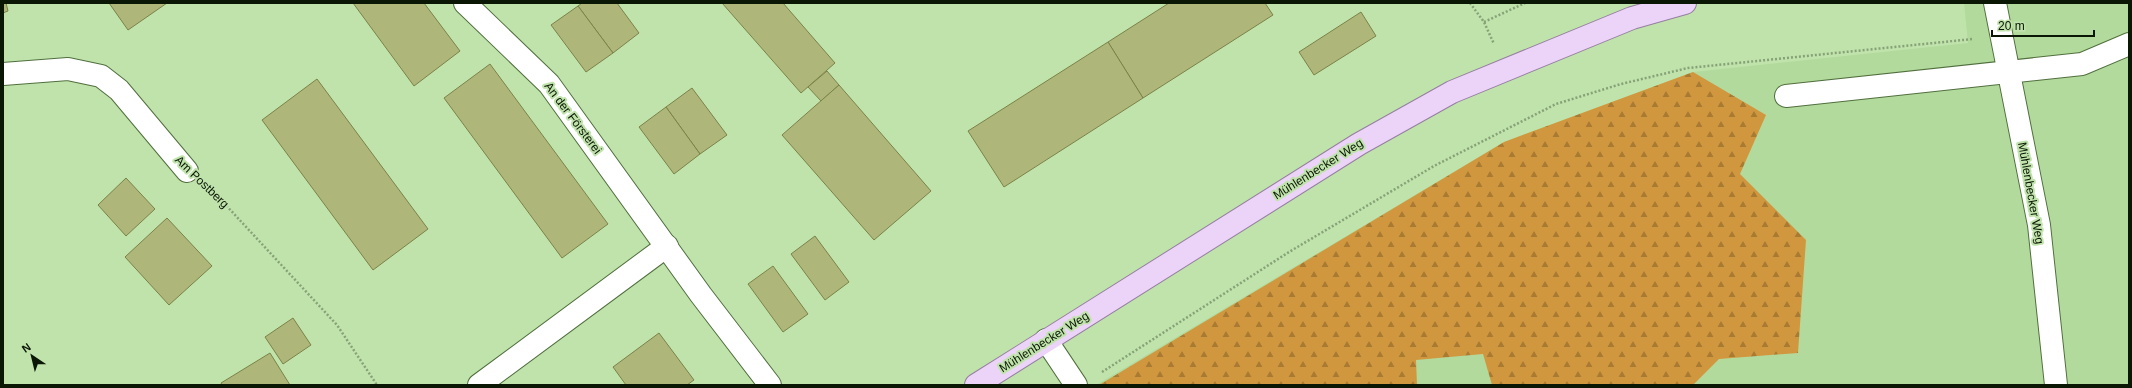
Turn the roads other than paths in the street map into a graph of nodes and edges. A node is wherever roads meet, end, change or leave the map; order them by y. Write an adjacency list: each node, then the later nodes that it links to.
1 (465, 3): 9 (street, An der Försterei)
2 (1685, 3): 10 (main road, Mühlenbecker Weg)
3 (1995, 3): 5 (street, Mühlenbecker Weg)
4 (2129, 44): 5 (street)
5 (2009, 73): 7 (street); 15 (street, Mühlenbecker Weg)
6 (3, 74): 8 (street, Am Postberg)
7 (1786, 96)
8 (187, 171)
9 (667, 246): 12 (street); 13 (street, An der Försterei)
10 (1046, 340): 11 (main road, Mühlenbecker Weg); 14 (street)
11 (986, 382)
12 (479, 385)
13 (770, 385)
14 (1076, 385)
15 (2056, 385)

